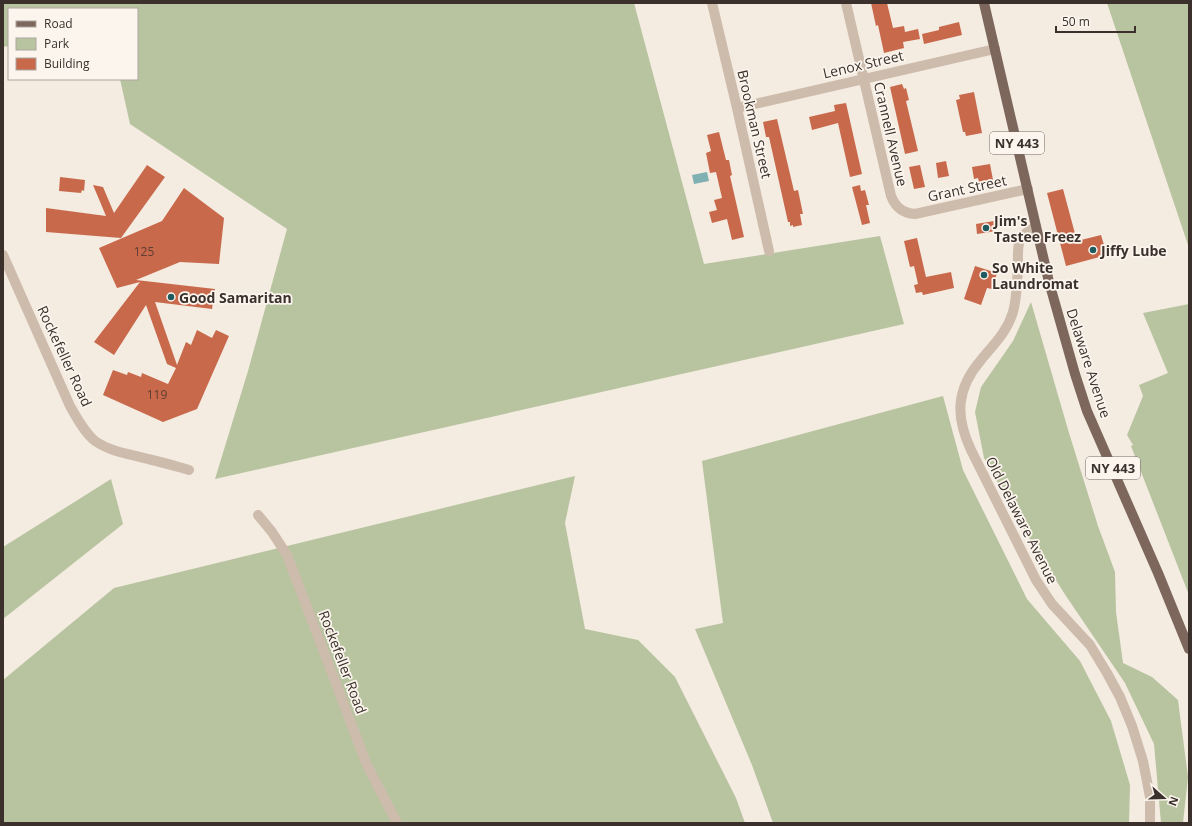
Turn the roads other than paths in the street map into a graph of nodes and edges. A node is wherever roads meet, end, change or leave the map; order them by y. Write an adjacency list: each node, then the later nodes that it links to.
1 (712, 3): 6 (street, Brookman Street)
2 (846, 3): 5 (street, Crannell Avenue)
3 (984, 3): 4 (main road, Delaware Avenue / NY 443)
4 (995, 49): 5 (street, Lenox Street); 7 (main road, Delaware Avenue / NY 443)
5 (863, 78): 6 (street, Lenox Street); 8 (street, Crannell Avenue)
6 (737, 108): 10 (street, Brookman Street)
7 (1028, 189): 8 (street, Grant Street); 9 (main road, Delaware Avenue / NY 443)
8 (893, 201)
9 (1036, 227): 14 (main road, Delaware Avenue / NY 443); 16 (street, Old Delaware Avenue)
10 (769, 251)
11 (3, 255): 12 (street, Rockefeller Road)
12 (189, 470)
13 (258, 515): 15 (street, Rockefeller Road)
14 (1189, 649)
15 (397, 823)
16 (1150, 823)

